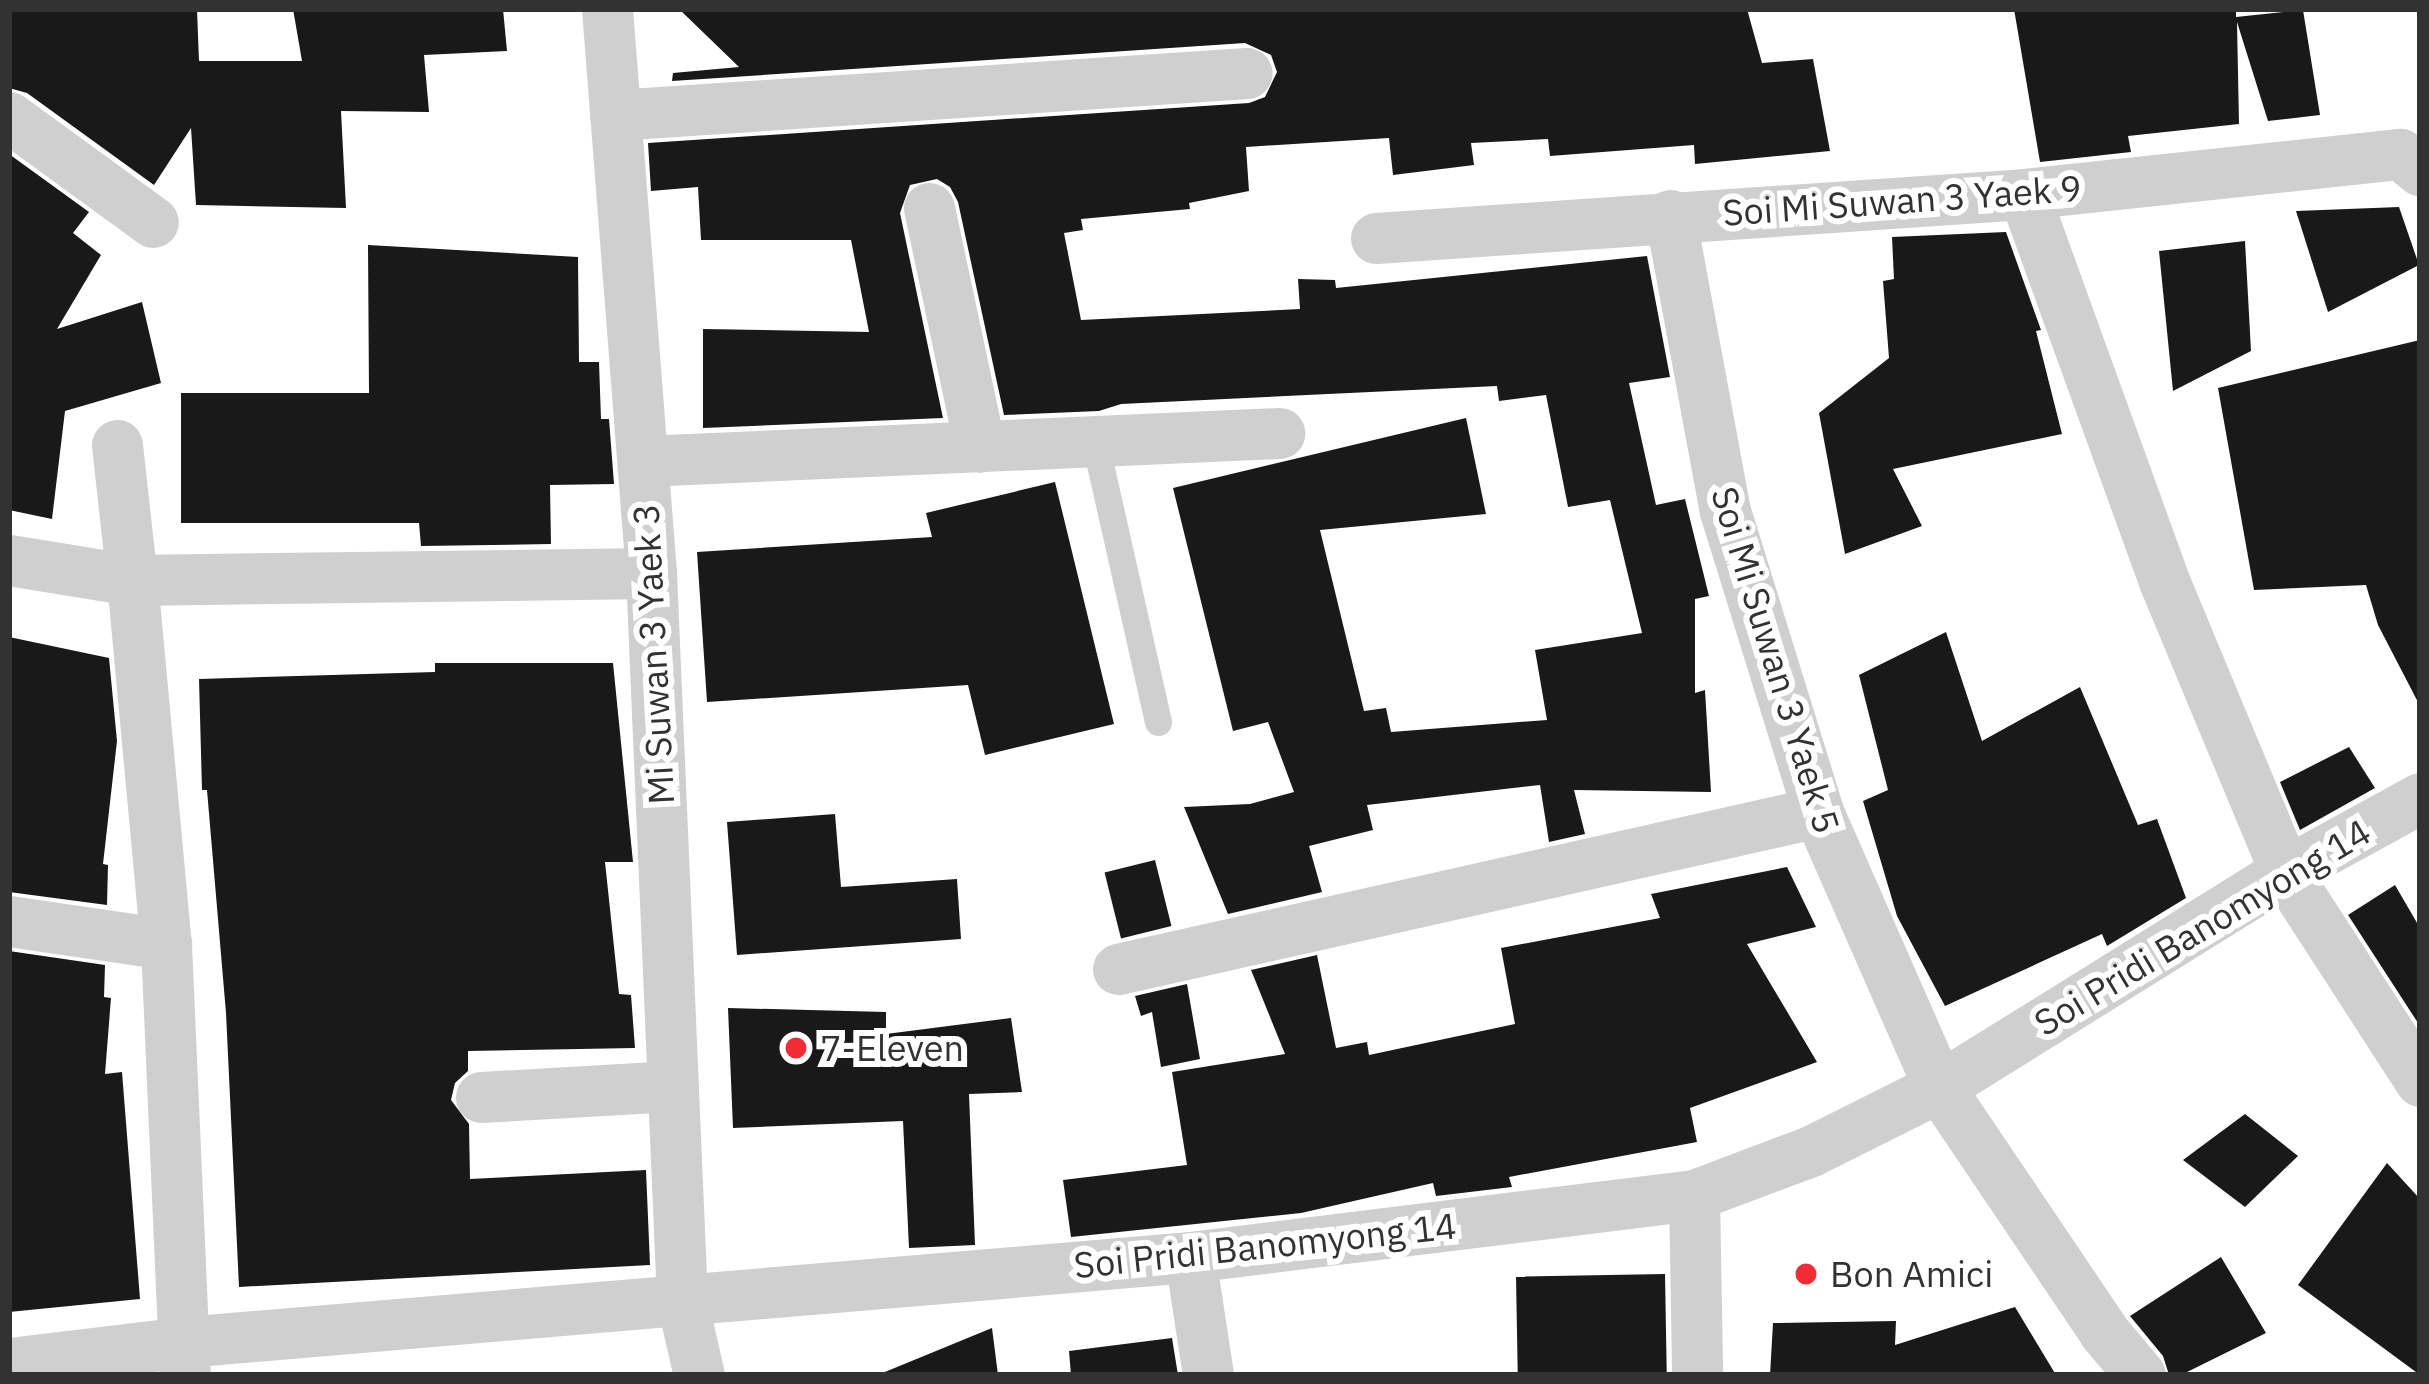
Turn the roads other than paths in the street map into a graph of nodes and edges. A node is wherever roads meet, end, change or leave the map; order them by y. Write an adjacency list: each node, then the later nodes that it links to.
1 (607, 9): 3 (street, Mi Suwan 3 Yaek 3)
2 (1247, 73): 3 (street)
3 (615, 115): 15 (street, Mi Suwan 3 Yaek 3)
4 (9, 117): 9 (street)
5 (2420, 170): 6 (street, Soi Mi Suwan 3 Yaek 9)
6 (2024, 194): 8 (street, Soi Mi Suwan 3 Yaek 9); 22 (street)
7 (929, 208): 14 (street)
8 (1670, 215): 10 (street, Soi Mi Suwan 3 Yaek 9); 21 (street, Soi Mi Suwan 3 Yaek 5)
9 (153, 222)
10 (1376, 238)
11 (1279, 434): 12 (street)
12 (1095, 442): 14 (street); 19 (lane)
13 (117, 445): 18 (street)
14 (980, 446): 15 (street)
15 (643, 461): 17 (street, Mi Suwan 3 Yaek 3)
16 (9, 560): 18 (street)
17 (651, 573): 18 (street); 27 (street, Mi Suwan 3 Yaek 3)
18 (132, 580): 24 (street)
19 (1158, 722)
20 (2420, 798): 22 (street, Soi Pridi Banomyong 14)
21 (1818, 812): 25 (street); 28 (street, Soi Mi Suwan 3 Yaek 5)
22 (2285, 872): 26 (street); 28 (street, Soi Pridi Banomyong 14)
23 (9, 921): 24 (street)
24 (166, 944): 33 (street)
25 (1118, 969)
26 (2420, 1081)
27 (673, 1086): 29 (street); 32 (street, Mi Suwan 3 Yaek 3)
28 (1940, 1087): 30 (street, Soi Pridi Banomyong 14); 38 (street, Soi Mi Suwan 3 Yaek 5)
29 (481, 1097)
30 (1694, 1195): 31 (street, Soi Pridi Banomyong 14); 37 (street)
31 (1190, 1257): 32 (street, Soi Pridi Banomyong 14); 36 (street)
32 (682, 1300): 33 (street, Soi Pridi Banomyong 14); 35 (street, Mi Suwan 3 Yaek 3)
33 (185, 1359): 34 (street, Soi Pridi Banomyong 14)
34 (9, 1364)
35 (699, 1375)
36 (1208, 1375)
37 (1696, 1375)
38 (2140, 1375)

